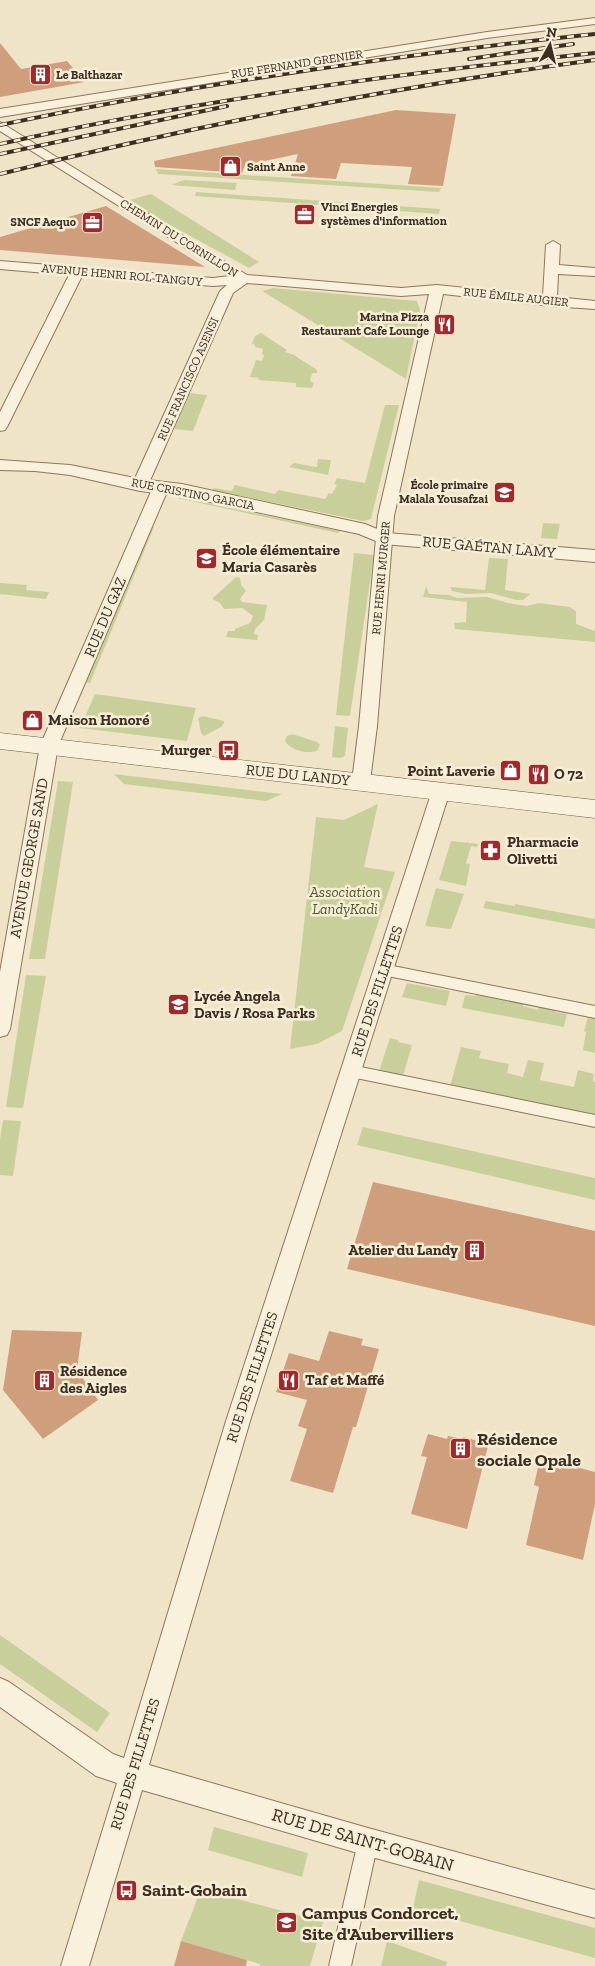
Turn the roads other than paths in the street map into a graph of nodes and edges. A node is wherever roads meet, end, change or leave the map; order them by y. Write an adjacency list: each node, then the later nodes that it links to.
1 (595, 21): 2 (street, RUE FERNAND GRENIER)
2 (0, 112)
3 (0, 126): 9 (street, CHEMIN DU CORNILLON)
4 (553, 246): 6 (street)
5 (0, 265): 7 (street, AVENUE HENRI ROL-TANGUY)
6 (552, 269): 8 (street); 11 (street)
7 (78, 272): 9 (street, AVENUE HENRI ROL-TANGUY); 13 (street)
8 (595, 272)
9 (244, 279): 10 (street, CHEMIN DU CORNILLON); 15 (street, RUE FRANCISCO ASENSI)
10 (437, 289): 11 (street, RUE ÉMILE AUGIER); 17 (street, RUE HENRI MURGER)
11 (550, 302): 12 (street, RUE ÉMILE AUGIER)
12 (595, 305)
13 (0, 427)
14 (0, 465): 15 (street, RUE CRISTINO GARCIA)
15 (140, 484): 16 (street, RUE CRISTINO GARCIA)
16 (161, 487): 17 (street, RUE CRISTINO GARCIA); 20 (street, RUE DU GAZ)
17 (383, 538): 18 (street, RUE GAÉTAN LAMY); 21 (street, RUE HENRI MURGER)
18 (595, 556)
19 (0, 741): 20 (main road, RUE DU LANDY)
20 (49, 746): 21 (main road, RUE DU LANDY); 26 (street, AVENUE GEORGE SAND)
21 (361, 781): 22 (main road, RUE DU LANDY)
22 (441, 791): 23 (main road, RUE DU LANDY); 24 (street, RUE DES FILLETTES)
23 (595, 809)
24 (383, 970): 25 (street); 27 (street, RUE DES FILLETTES)
25 (595, 1012)
26 (0, 1030)
27 (351, 1071): 28 (street); 30 (street, RUE DES FILLETTES)
28 (595, 1121)
29 (0, 1691): 30 (street, RUE DE SAINT-GOBAIN)
30 (132, 1774): 31 (street, RUE DE SAINT-GOBAIN); 33 (street, RUE DES FILLETTES)
31 (368, 1842): 32 (street, RUE DE SAINT-GOBAIN); 34 (street)
32 (595, 1904)
33 (75, 1966)
34 (340, 1966)

